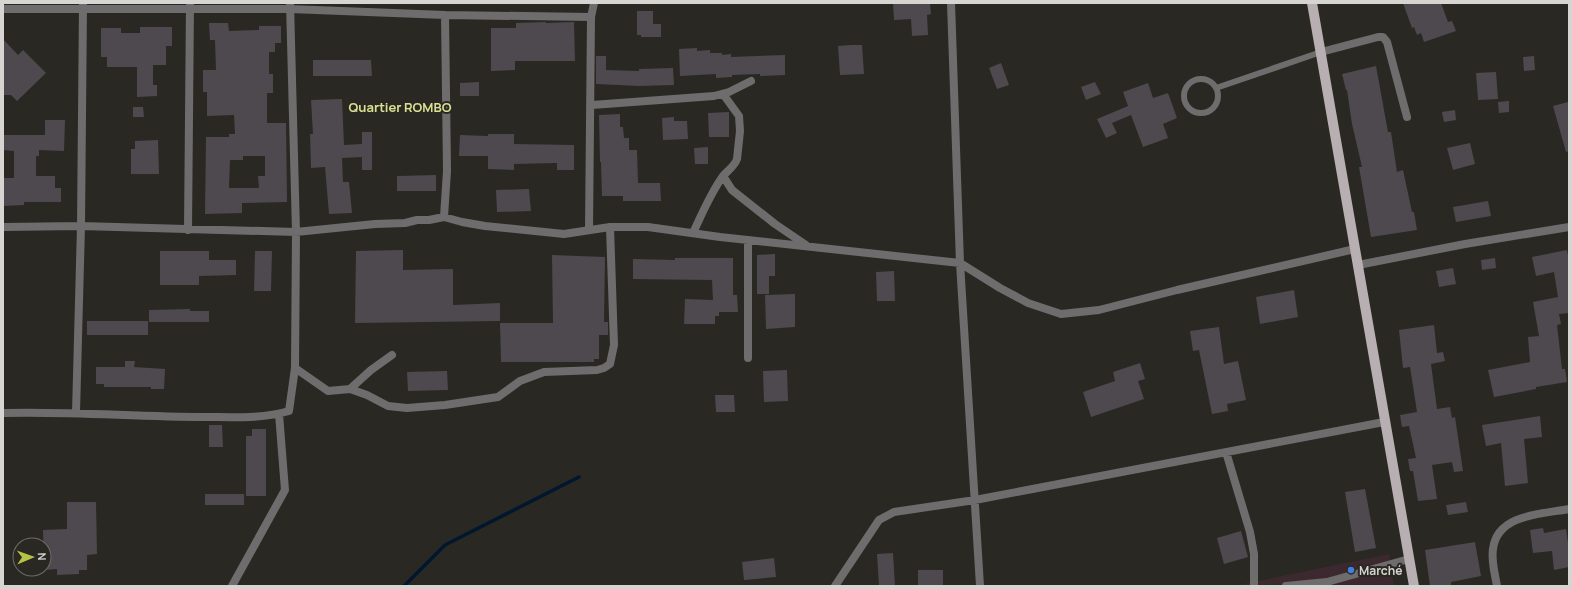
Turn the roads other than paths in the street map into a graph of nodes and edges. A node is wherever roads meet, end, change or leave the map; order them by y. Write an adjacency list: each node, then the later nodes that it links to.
1 (594, 3): 9 (street)
2 (950, 3): 29 (street)
3 (1312, 3): 10 (main road)
4 (83, 6): 5 (street); 7 (street); 18 (street)
5 (190, 6): 6 (street); 22 (street)
6 (290, 6): 8 (street); 24 (street)
7 (3, 9)
8 (445, 15): 9 (street); 17 (street)
9 (591, 17): 14 (street)
10 (1321, 52): 12 (lane); 15 (street); 28 (main road)
11 (751, 82): 13 (street)
12 (1216, 88): 12 (lane)
13 (723, 94): 14 (street); 16 (street)
14 (592, 105): 23 (street)
15 (1407, 117)
16 (723, 176): 25 (street); 27 (street)
17 (444, 217): 23 (street); 24 (street)
18 (81, 226): 19 (street); 22 (street); 36 (street)
19 (3, 227)
20 (610, 227): 23 (street); 25 (street); 34 (street)
21 (1569, 227): 30 (street)
22 (188, 230): 24 (street)
23 (590, 230)
24 (296, 232): 33 (street)
25 (693, 233): 26 (street)
26 (748, 240): 27 (street); 32 (street)
27 (807, 246): 29 (street)
28 (1355, 249): 29 (street); 30 (main road)
29 (960, 263): 40 (street)
30 (1358, 265): 38 (main road)
31 (392, 355): 34 (street)
32 (748, 358)
33 (295, 368): 34 (street); 37 (street)
34 (350, 389)
35 (3, 413): 36 (street)
36 (76, 413): 37 (street)
37 (279, 414): 43 (street)
38 (1384, 422): 39 (street); 42 (main road)
39 (1226, 452): 40 (street); 46 (street)
40 (975, 500): 44 (street); 45 (street)
41 (1569, 509): 49 (street)
42 (1409, 559): 47 (street); 48 (main road)
43 (232, 586)
44 (835, 586)
45 (980, 586)
46 (1254, 586)
47 (1286, 586)
48 (1414, 586)
49 (1497, 586)

